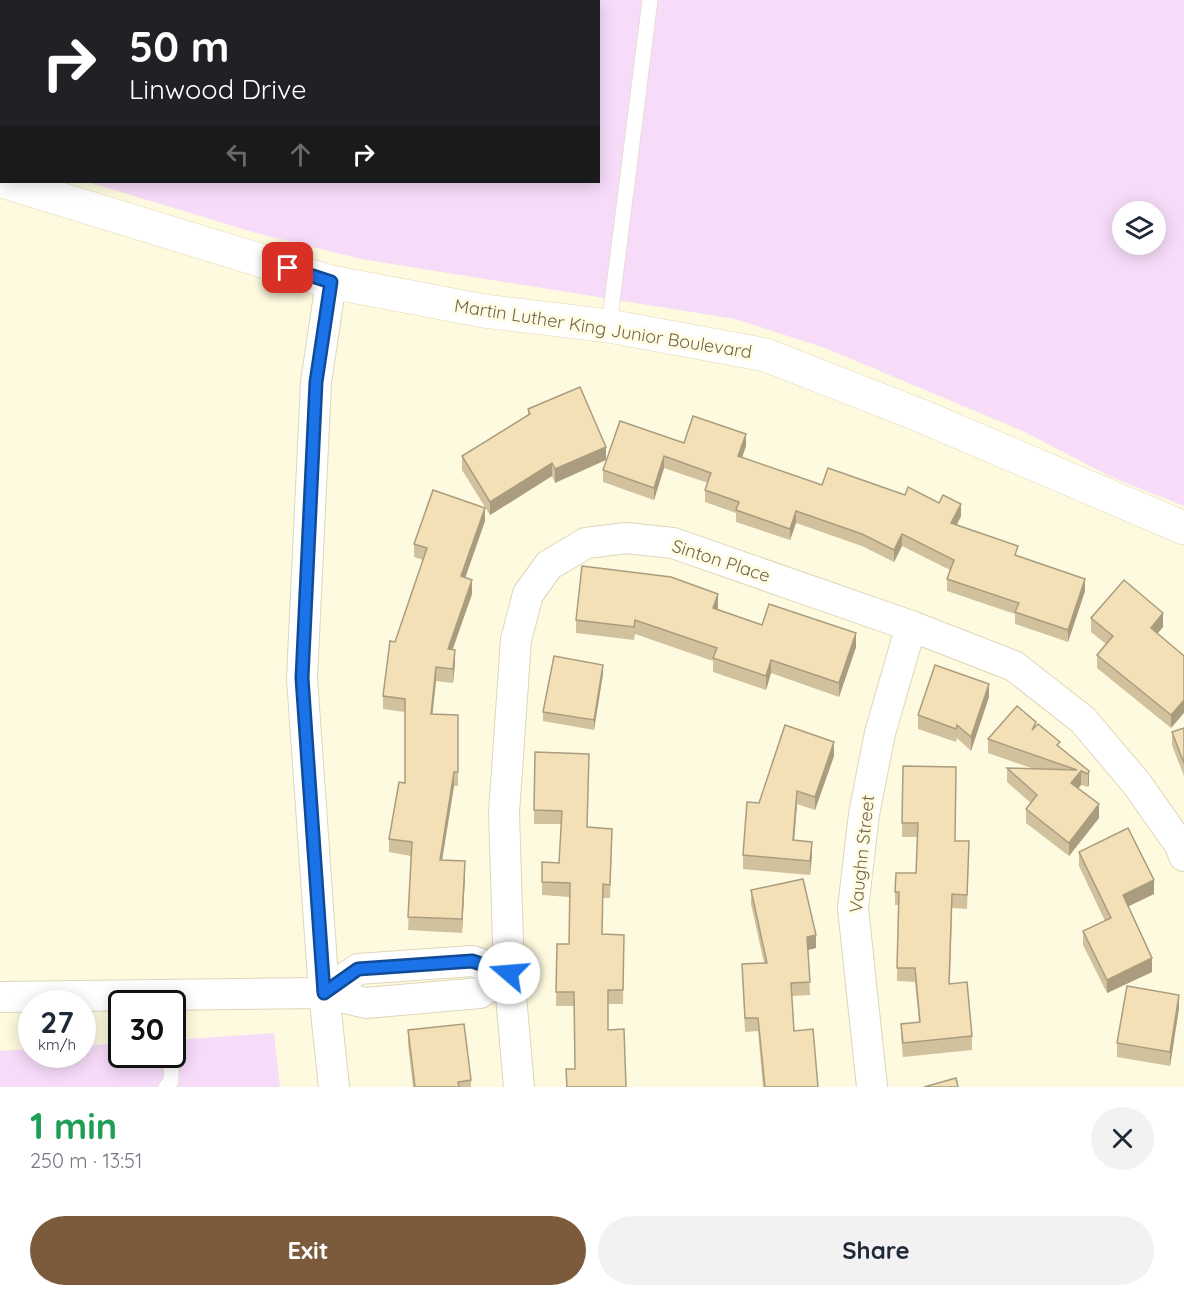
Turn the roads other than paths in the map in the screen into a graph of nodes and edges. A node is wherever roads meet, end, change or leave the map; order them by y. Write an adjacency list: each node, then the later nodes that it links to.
1 (650, 0): 4 (lane)
2 (9, 183): 3 (street, Martin Luther King Junior Boulevard)
3 (331, 282): 4 (street, Martin Luther King Junior Boulevard); 9 (street)
4 (609, 326): 5 (street, Martin Luther King Junior Boulevard)
5 (1184, 528)
6 (911, 626): 7 (street, Sinton Place); 8 (street, Sinton Place); 17 (street, Vaughn Street)
7 (1184, 856)
8 (509, 973): 9 (street); 16 (street, Sinton Place)
9 (324, 993): 11 (street); 15 (street)
10 (0, 998): 12 (street)
11 (186, 998)
12 (108, 999)
13 (171, 1068): 14 (lane)
14 (166, 1087)
15 (334, 1087)
16 (519, 1087)
17 (872, 1087)

